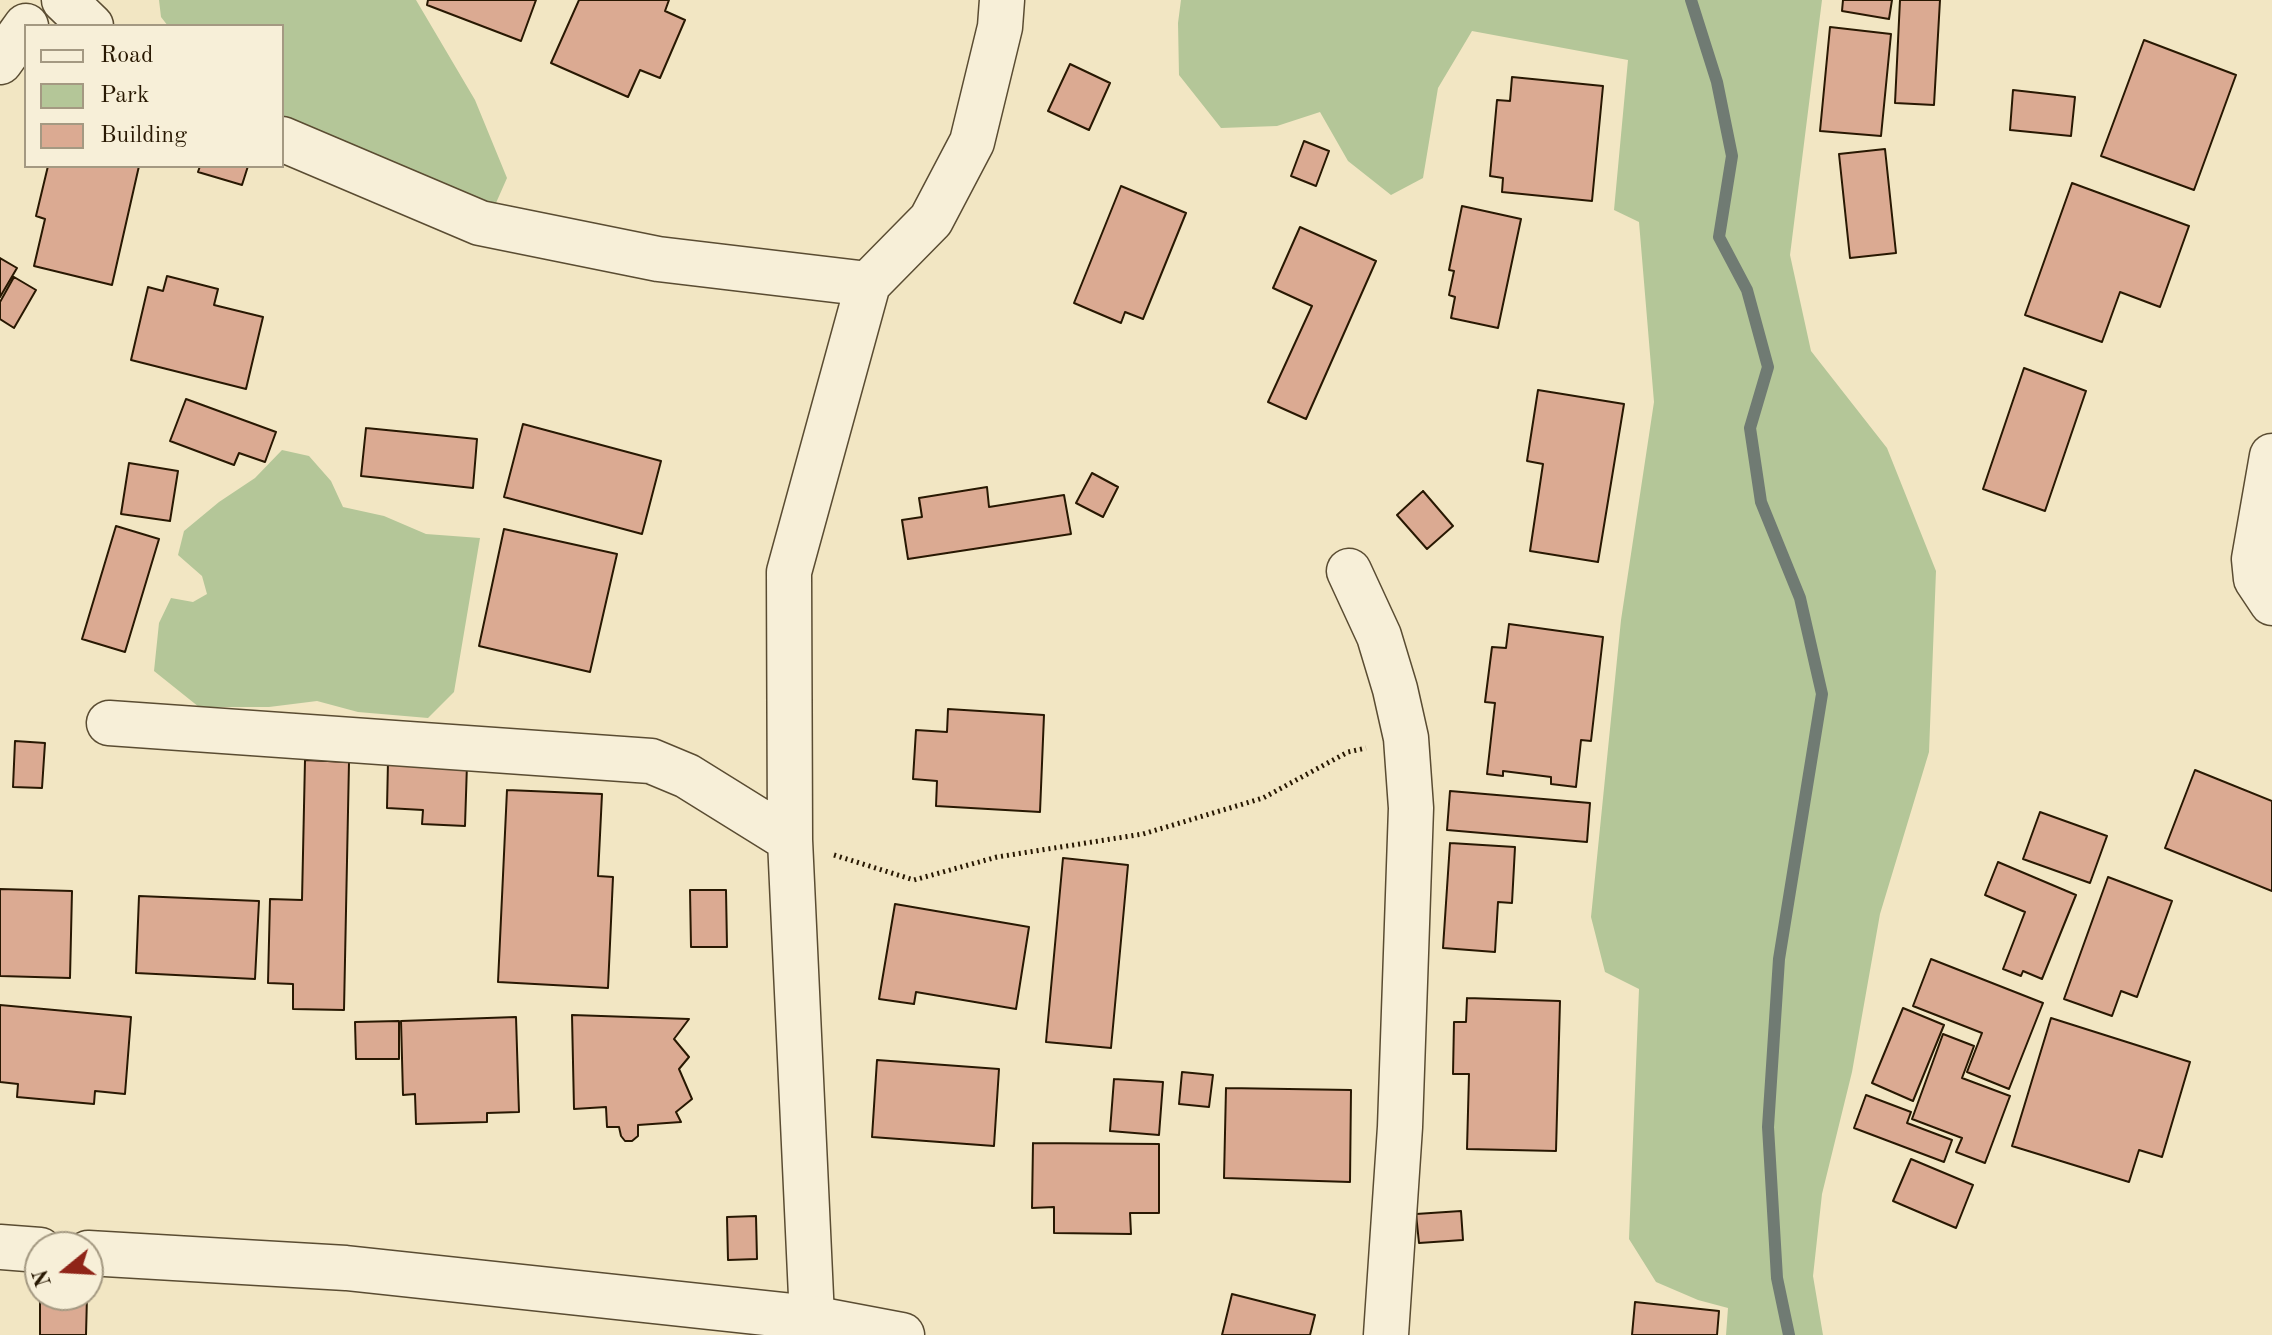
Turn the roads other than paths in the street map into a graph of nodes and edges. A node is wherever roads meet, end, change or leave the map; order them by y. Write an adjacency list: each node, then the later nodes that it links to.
1 (45, 0): 4 (street)
2 (64, 0): 5 (street)
3 (1002, 0): 9 (street)
4 (27, 24)
5 (89, 24)
6 (24, 29): 7 (street)
7 (0, 62)
8 (284, 140): 9 (street)
9 (868, 284): 14 (street)
10 (2272, 456): 12 (street)
11 (1349, 571): 20 (street)
12 (2272, 603)
13 (109, 723): 14 (street)
14 (790, 840): 18 (street)
15 (0, 1247): 16 (street)
16 (24, 1249)
17 (104, 1254): 18 (street)
18 (810, 1327): 19 (street)
19 (902, 1335)
20 (1386, 1335)

